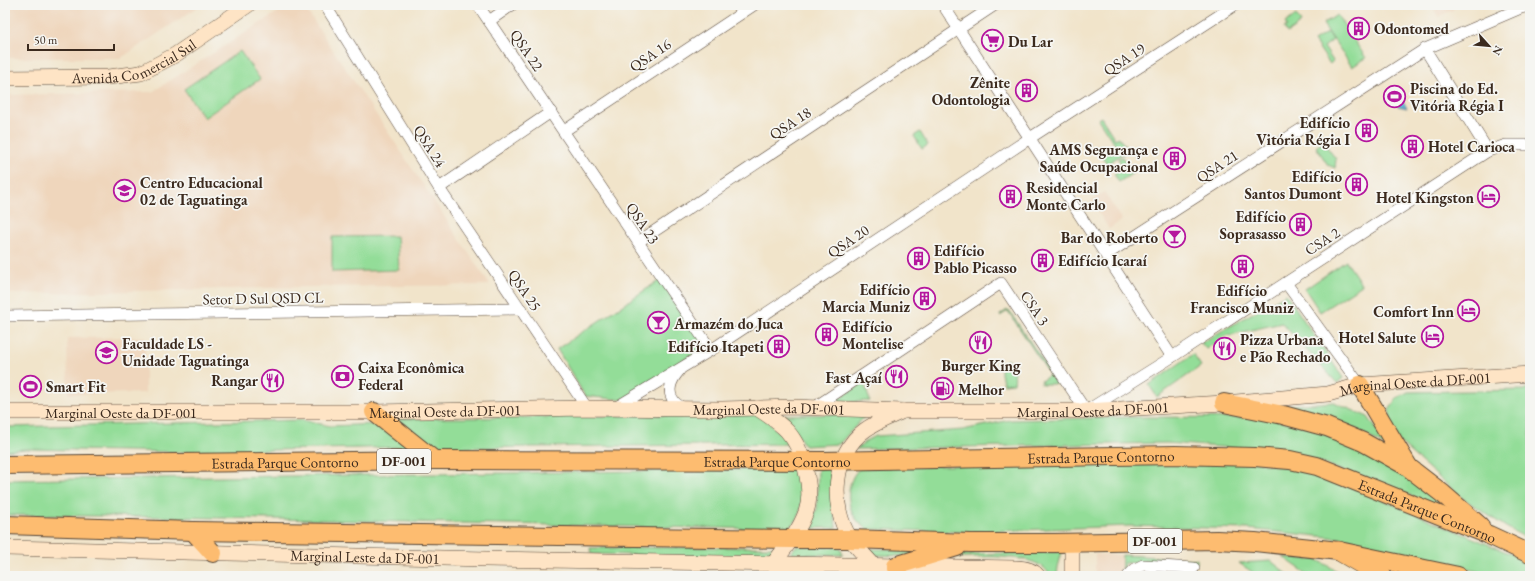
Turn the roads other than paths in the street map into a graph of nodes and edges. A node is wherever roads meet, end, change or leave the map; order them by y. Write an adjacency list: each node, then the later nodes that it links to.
1 (248, 5): 13 (main road, Avenida Comercial Sul)
2 (325, 5): 19 (street, QSA 24)
3 (478, 5): 10 (street, QSA 22)
4 (512, 5): 10 (street)
5 (754, 5): 15 (street, QSA 16)
6 (943, 5): 11 (street)
7 (996, 5): 11 (street, QSA 18)
8 (1235, 5): 16 (street, QSA 19)
9 (1530, 6): 12 (street, QSA 21)
10 (489, 21): 14 (street, QSA 22)
11 (959, 30): 16 (street); 20 (street, QSA 18)
12 (1425, 49): 18 (street); 21 (street, QSA 21)
13 (5, 78)
14 (551, 112): 15 (street, QSA 23); 19 (street, QSA 24)
15 (564, 131): 20 (street, QSA 23)
16 (1030, 138): 21 (street); 25 (street, QSA 20)
17 (1530, 145): 18 (street, CSA 2)
18 (1488, 151): 22 (street, CSA 2)
19 (438, 188): 23 (street, QSA 25)
20 (638, 242): 25 (street, QSA 23)
21 (1106, 255): 26 (street)
22 (1286, 283): 26 (street, CSA 2); 29 (street)
23 (521, 310): 24 (street, Setor D Sul QSD CL); 32 (street, QSA 25)
24 (5, 316)
25 (711, 350): 27 (street, QSA 20)
26 (1172, 357): 37 (street)
27 (681, 368): 33 (street, QSA 20); 35 (street, QSA 20)
28 (1530, 374): 29 (main road, Marginal Oeste da DF-001)
29 (1360, 385): 30 (main road, Marginal Oeste da DF-001); 44 (highway)
30 (1224, 404): 37 (main road, Marginal Oeste da DF-001); 44 (highway)
31 (815, 407): 34 (main road, Marginal Oeste da DF-001); 36 (main road, Marginal Oeste da DF-001); 37 (street, CSA 3)
32 (587, 408): 33 (main road, Marginal Oeste da DF-001); 39 (main road, Marginal Oeste da DF-001)
33 (614, 408): 35 (main road, Marginal Oeste da DF-001)
34 (758, 408): 35 (main road, Marginal Oeste da DF-001); 42 (main road)
35 (685, 409)
36 (904, 411): 37 (main road, Marginal Oeste da DF-001); 41 (main road)
37 (1086, 411)
38 (5, 412): 39 (main road, Marginal Oeste da DF-001)
39 (374, 412): 40 (highway)
40 (434, 460): 42 (highway, Estrada Parque Contorno / DF-001); 43 (highway, Estrada Parque Contorno / DF-001)
41 (842, 460): 42 (highway, Estrada Parque Contorno / DF-001); 47 (highway, Estrada Parque Contorno / DF-001); 49 (main road)
42 (803, 461): 48 (main road)
43 (5, 465)
44 (1408, 467): 47 (highway)
45 (5, 525): 46 (highway, DF-001)
46 (193, 531): 48 (highway, DF-001); 54 (highway)
47 (1489, 535): 55 (highway, Estrada Parque Contorno / DF-001)
48 (792, 539): 49 (highway, DF-001); 56 (main road)
49 (850, 539): 50 (highway, DF-001); 57 (main road)
50 (971, 543): 51 (highway, DF-001); 58 (highway)
51 (1072, 543): 53 (highway, DF-001); 61 (main road)
52 (5, 548): 54 (main road, Marginal Leste da DF-001)
53 (1339, 551): 63 (highway); 64 (highway, DF-001)
54 (213, 553): 56 (main road, Marginal Leste da DF-001)
55 (1530, 554)
56 (773, 564): 57 (main road, Marginal Leste da DF-001)
57 (874, 566): 58 (main road, Marginal Leste da DF-001)
58 (895, 566): 60 (main road, Marginal Leste da DF-001)
59 (1194, 568): 62 (street)
60 (1037, 574)
61 (1072, 576)
62 (1128, 576)
63 (1382, 576)
64 (1458, 576)

